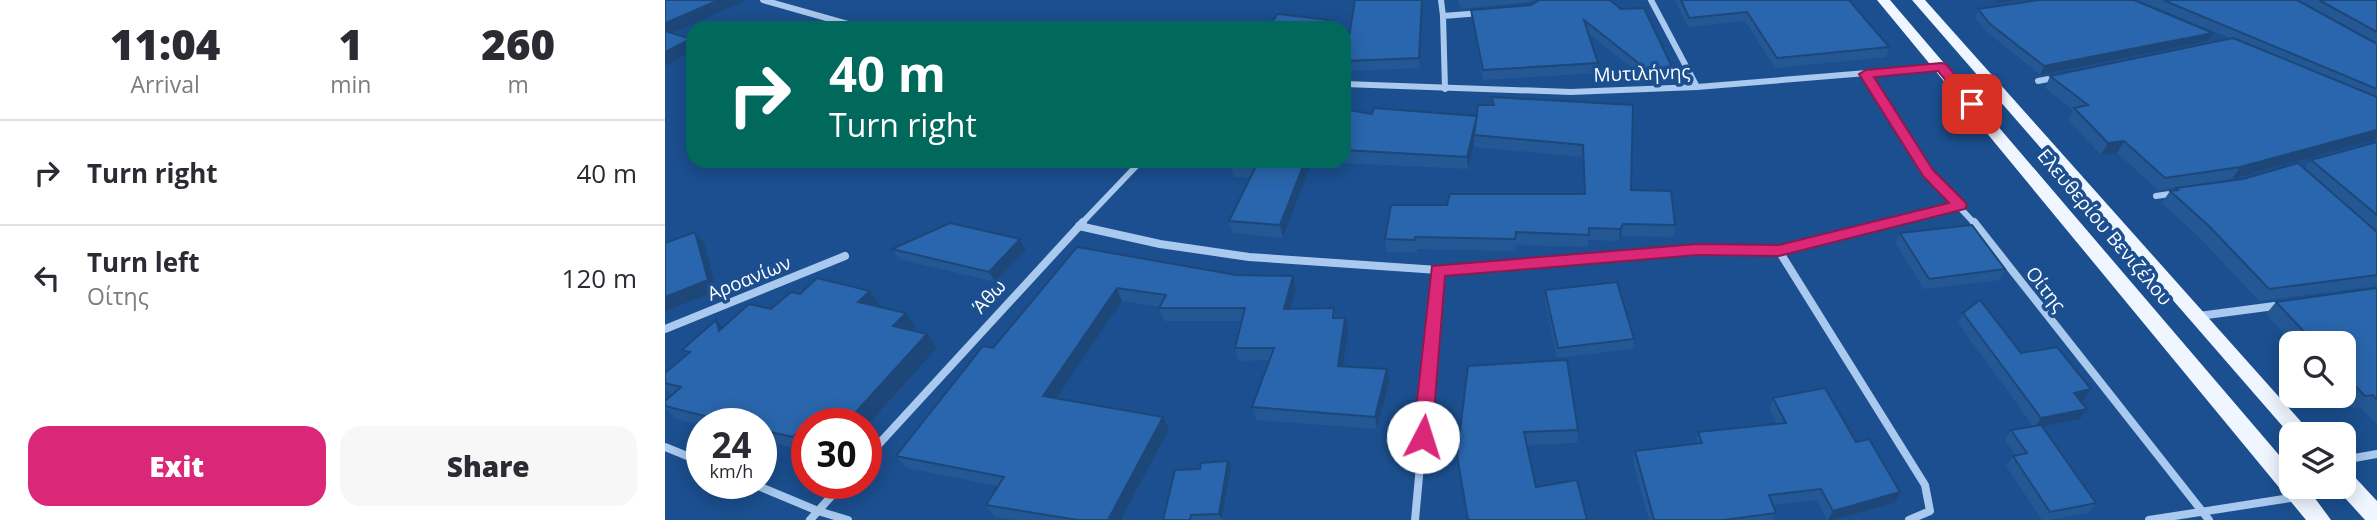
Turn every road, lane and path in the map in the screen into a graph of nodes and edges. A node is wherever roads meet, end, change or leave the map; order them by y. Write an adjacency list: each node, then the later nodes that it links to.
1 (763, 0): 8 (street)
2 (1441, 0): 7 (street)
3 (1650, 0): 14 (street)
4 (1883, 0): 9 (main road, Ελευθερίου Βενιζέλου)
5 (1918, 0): 25 (main road, Ελευθερίου Βενιζέλου)
6 (1493, 12): 7 (street)
7 (1443, 16): 15 (street)
8 (837, 21)
9 (1941, 67): 10 (street, Μυτιλήνης); 33 (main road, Ελευθερίου Βενιζέλου)
10 (1866, 74): 14 (street, Μυτιλήνης); 19 (street, Οίτης)
11 (2064, 75): 12 (street)
12 (2038, 81)
13 (1351, 84): 15 (street, Μυτιλήνης)
14 (1697, 86): 15 (street, Μυτιλήνης)
15 (1445, 89)
16 (1135, 168): 20 (street, Άθω)
17 (2182, 192): 18 (street)
18 (2156, 196)
19 (1960, 205): 21 (street); 40 (street, Οίτης)
20 (1079, 226): 23 (street); 28 (street, Άθω)
21 (1779, 251): 23 (street); 45 (street)
22 (845, 256): 26 (street, Αροανίων)
23 (1438, 270): 44 (street)
24 (2295, 303): 25 (street)
25 (2199, 316): 27 (main road, Ελευθερίου Βενιζέλου)
26 (665, 329)
27 (2292, 422)
28 (882, 441)
29 (665, 447): 31 (street)
30 (2377, 454): 32 (street)
31 (686, 456)
32 (2356, 458)
33 (2279, 470)
34 (2279, 493): 40 (street)
35 (777, 494): 39 (street)
36 (2356, 494): 41 (main road)
37 (829, 499): 39 (street)
38 (2303, 499): 48 (main road, Ελευθερίου Βενιζέλου)
39 (818, 511): 42 (street); 43 (street)
40 (2202, 512): 46 (street); 47 (street, Οίτης)
41 (2377, 517)
42 (810, 520)
43 (848, 520)
44 (1415, 520)
45 (1909, 520)
46 (2149, 520)
47 (2209, 520)
48 (2321, 520)

